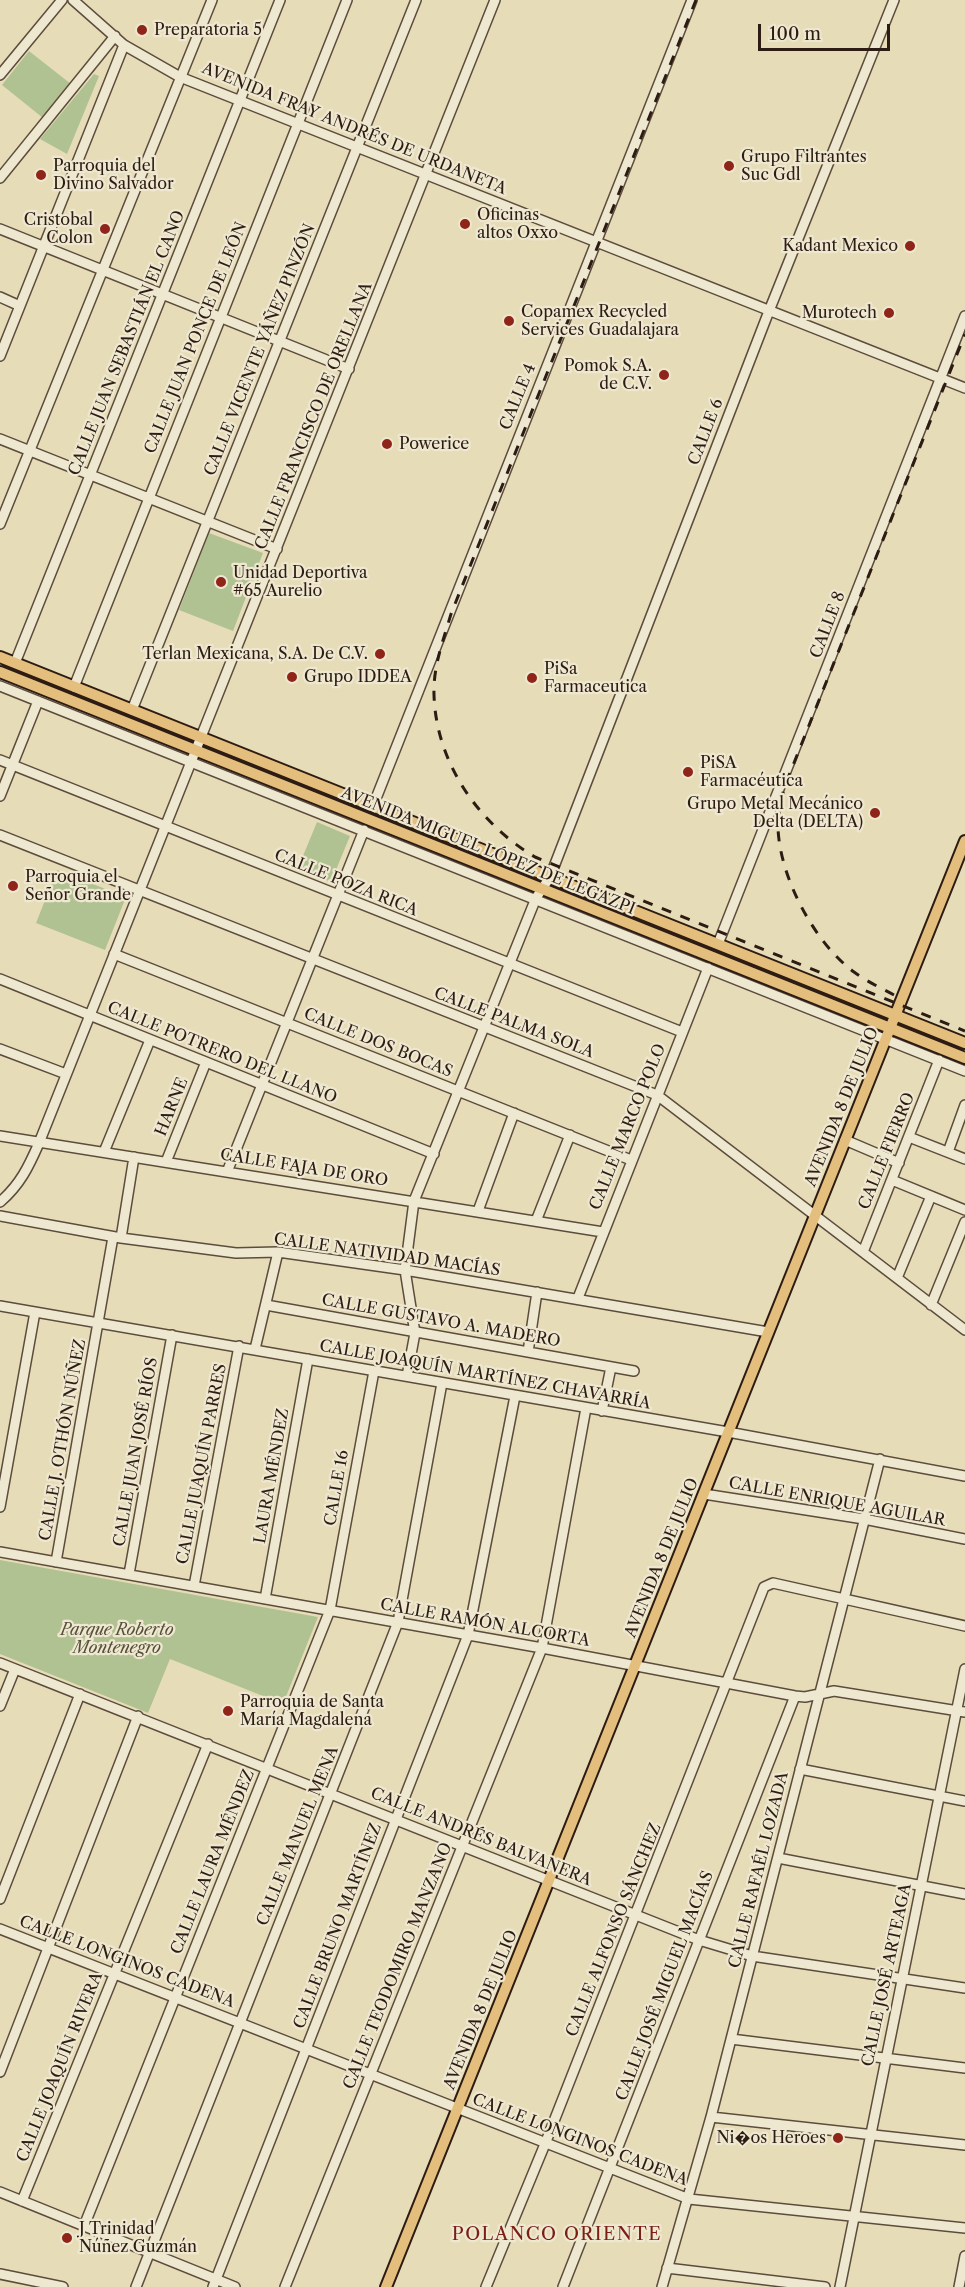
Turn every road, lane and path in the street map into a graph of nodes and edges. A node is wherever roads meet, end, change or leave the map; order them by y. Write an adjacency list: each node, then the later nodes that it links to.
1 (62, 0): 12 (street)
2 (73, 0): 10 (street, AVENIDA FRAY ANDRÉS DE URDANETA)
3 (212, 0): 13 (street)
4 (280, 0): 14 (street, CALLE JUAN SEBASTIÁN EL CANO)
5 (347, 0): 15 (street, CALLE JUAN PONCE DE LEÓN)
6 (416, 0): 16 (street, CALLE VICENTE YÁÑEZ PINZÓN)
7 (495, 0): 17 (street, CALLE FRANCISCO DE ORELLANA)
8 (692, 0): 20 (street, CALLE 4)
9 (894, 0): 26 (street, CALLE 6)
10 (115, 36): 11 (street, AVENIDA FRAY ANDRÉS DE URDANETA); 18 (street)
11 (124, 45): 13 (street, AVENIDA FRAY ANDRÉS DE URDANETA); 21 (street)
12 (0, 75)
13 (180, 77): 14 (street, AVENIDA FRAY ANDRÉS DE URDANETA); 22 (street)
14 (240, 101): 15 (street, AVENIDA FRAY ANDRÉS DE URDANETA); 23 (street, CALLE JUAN SEBASTIÁN EL CANO)
15 (297, 123): 16 (street, AVENIDA FRAY ANDRÉS DE URDANETA); 28 (street, CALLE JUAN PONCE DE LEÓN)
16 (357, 147): 17 (street, AVENIDA FRAY ANDRÉS DE URDANETA); 29 (street, CALLE VICENTE YÁÑEZ PINZÓN)
17 (425, 174): 20 (street, AVENIDA FRAY ANDRÉS DE URDANETA); 31 (street, CALLE FRANCISCO DE ORELLANA)
18 (0, 178)
19 (0, 230): 21 (street)
20 (597, 241): 26 (street, AVENIDA FRAY ANDRÉS DE URDANETA); 53 (street, CALLE 4)
21 (44, 248): 22 (street); 25 (street)
22 (102, 271): 23 (street); 35 (street)
23 (163, 295): 28 (street); 36 (street, CALLE JUAN SEBASTIÁN EL CANO)
24 (0, 297): 25 (street)
25 (20, 306): 30 (street)
26 (769, 310): 32 (street, AVENIDA FRAY ANDRÉS DE URDANETA); 58 (street, CALLE 6)
27 (965, 316): 32 (street, CALLE 8)
28 (220, 317): 29 (street); 37 (street, CALLE JUAN PONCE DE LEÓN)
29 (279, 341): 31 (street); 38 (street, CALLE VICENTE YÁÑEZ PINZÓN)
30 (0, 356)
31 (349, 369): 40 (street, CALLE FRANCISCO DE ORELLANA)
32 (940, 378): 33 (street, AVENIDA FRAY ANDRÉS DE URDANETA); 63 (street, CALLE 8)
33 (965, 388)
34 (0, 439): 35 (street)
35 (30, 450): 36 (street); 39 (street)
36 (90, 475): 37 (street); 42 (street, CALLE JUAN SEBASTIÁN EL CANO)
37 (149, 498): 38 (street); 45 (street, CALLE JUAN PONCE DE LEÓN)
38 (207, 521): 40 (street); 47 (street, CALLE VICENTE YÁÑEZ PINZÓN)
39 (0, 524)
40 (277, 549): 48 (street, CALLE FRANCISCO DE ORELLANA)
41 (0, 657): 42 (main road, AVENIDA MIGUEL LÓPEZ DE LEGAZPI)
42 (15, 663): 45 (main road, AVENIDA MIGUEL LÓPEZ DE LEGAZPI)
43 (0, 672): 49 (main road, AVENIDA MIGUEL LÓPEZ DE LEGAZPI)
44 (0, 686): 46 (street, AVENIDA MIGUEL LÓPEZ DE LEGAZPI)
45 (74, 687): 47 (main road, AVENIDA MIGUEL LÓPEZ DE LEGAZPI)
46 (38, 701): 49 (street, AVENIDA MIGUEL LÓPEZ DE LEGAZPI); 51 (street)
47 (132, 710): 48 (main road, AVENIDA MIGUEL LÓPEZ DE LEGAZPI)
48 (201, 738): 49 (street, CALLE FRANCISCO DE ORELLANA); 53 (main road, AVENIDA MIGUEL LÓPEZ DE LEGAZPI)
49 (194, 757): 54 (street, CALLE FRANCISCO DE ORELLANA); 55 (street, AVENIDA MIGUEL LÓPEZ DE LEGAZPI); 60 (main road, AVENIDA MIGUEL LÓPEZ DE LEGAZPI)
50 (0, 760): 51 (street, CALLE POZA RICA)
51 (12, 765): 52 (street); 54 (street, CALLE POZA RICA)
52 (0, 796)
53 (373, 806): 58 (main road, AVENIDA MIGUEL LÓPEZ DE LEGAZPI)
54 (166, 827): 59 (street, CALLE FRANCISCO DE ORELLANA); 61 (street, CALLE POZA RICA)
55 (364, 830): 60 (street, AVENIDA MIGUEL LÓPEZ DE LEGAZPI); 61 (street)
56 (0, 835): 59 (street, CALLE PALMA SOLA)
57 (965, 841): 71 (main road, AVENIDA 8 DE JULIO)
58 (549, 877): 60 (street, CALLE 6); 62 (main road, AVENIDA MIGUEL LÓPEZ DE LEGAZPI)
59 (139, 891): 65 (street, CALLE FRANCISCO DE ORELLANA); 66 (street, CALLE PALMA SOLA)
60 (539, 893): 64 (main road, AVENIDA MIGUEL LÓPEZ DE LEGAZPI); 67 (street, CALLE 6); 68 (street, AVENIDA MIGUEL LÓPEZ DE LEGAZPI)
61 (338, 895): 66 (street); 67 (street, CALLE POZA RICA)
62 (687, 932): 63 (main road, AVENIDA MIGUEL LÓPEZ DE LEGAZPI); 64 (main road)
63 (718, 944): 71 (main road, AVENIDA MIGUEL LÓPEZ DE LEGAZPI)
64 (682, 945): 74 (main road, AVENIDA MIGUEL LÓPEZ DE LEGAZPI)
65 (114, 954): 70 (street, CALLE FRANCISCO DE ORELLANA); 72 (street, CALLE DOS BOCAS)
66 (312, 959): 72 (street); 73 (street, CALLE PALMA SOLA)
67 (510, 964): 73 (street, CALLE 6); 75 (street, CALLE POZA RICA)
68 (708, 968): 75 (street, CALLE MARCO POLO); 76 (street, AVENIDA MIGUEL LÓPEZ DE LEGAZPI)
69 (0, 979): 70 (street, CALLE POTRERO DEL LLANO)
70 (90, 1015): 77 (street, CALLE POTRERO DEL LLANO); 84 (street, CALLE FRANCISCO DE ORELLANA)
71 (895, 1016): 74 (main road, AVENIDA 8 DE JULIO); 78 (main road, AVENIDA MIGUEL LÓPEZ DE LEGAZPI)
72 (287, 1023): 85 (street); 86 (street, CALLE DOS BOCAS)
73 (484, 1028): 86 (street, CALLE 6); 87 (street, CALLE PALMA SOLA)
74 (890, 1028): 76 (main road, AVENIDA 8 DE JULIO); 80 (main road, AVENIDA MIGUEL LÓPEZ DE LEGAZPI)
75 (682, 1032): 87 (street, CALLE MARCO POLO)
76 (886, 1039): 81 (street, AVENIDA MIGUEL LÓPEZ DE LEGAZPI); 93 (main road, AVENIDA 8 DE JULIO)
77 (150, 1040): 82 (street, CALLE POTRERO DEL LLANO); 95 (street)
78 (965, 1043)
79 (0, 1048): 84 (street)
80 (965, 1058)
81 (939, 1060): 83 (street, AVENIDA MIGUEL LÓPEZ DE LEGAZPI); 92 (street, CALLE FIERRO)
82 (206, 1062): 85 (street, CALLE POTRERO DEL LLANO); 101 (street, HARNE)
83 (965, 1071)
84 (66, 1074): 94 (street, CALLE FRANCISCO DE ORELLANA)
85 (262, 1085): 97 (street, CALLE POTRERO DEL LLANO); 103 (street)
86 (459, 1091): 89 (street, CALLE DOS BOCAS); 97 (street, CALLE 6)
87 (657, 1095): 100 (street, CALLE MARCO POLO); 111 (street, CALLE PALMA SOLA)
88 (965, 1105): 96 (street)
89 (514, 1113): 91 (street, CALLE DOS BOCAS); 109 (street)
90 (0, 1136): 94 (street, CALLE FAJA DE ORO)
91 (570, 1136): 100 (street, CALLE DOS BOCAS); 112 (street)
92 (909, 1137): 96 (street); 102 (street, CALLE FIERRO)
93 (845, 1140): 102 (street); 111 (main road, AVENIDA 8 DE JULIO)
94 (39, 1143): 95 (street, CALLE FAJA DE ORO); 107 (street, CALLE FRANCISCO DE ORELLANA)
95 (104, 1152): 98 (street, CALLE FAJA DE ORO)
96 (948, 1152): 99 (street)
97 (434, 1154): 106 (street, CALLE 6)
98 (134, 1157): 101 (street, CALLE FAJA DE ORO); 115 (street, CALLE J. OTHÓN NÚÑEZ)
99 (965, 1159)
100 (631, 1160): 114 (street, CALLE MARCO POLO)
101 (166, 1162): 103 (street, CALLE FAJA DE ORO)
102 (899, 1163): 104 (street, CALLE FIERRO)
103 (227, 1172): 106 (street, CALLE FAJA DE ORO)
104 (892, 1180): 105 (street); 117 (street, CALLE FIERRO)
105 (931, 1196): 108 (street); 119 (street)
106 (414, 1201): 109 (street, CALLE FAJA DE ORO); 118 (street, CALLE 6)
107 (0, 1202)
108 (965, 1210)
109 (478, 1211): 112 (street, CALLE FAJA DE ORO)
110 (0, 1216): 115 (street, CALLE NATIVIDAD MACÍAS)
111 (815, 1216): 117 (street, CALLE PALMA SOLA); 128 (main road, AVENIDA 8 DE JULIO)
112 (536, 1221): 114 (street, CALLE FAJA DE ORO)
113 (965, 1221): 123 (street)
114 (603, 1232): 121 (street, CALLE MARCO POLO)
115 (117, 1237): 116 (street, CALLE NATIVIDAD MACÍAS); 126 (street, CALLE J. OTHÓN NÚÑEZ)
116 (278, 1252): 118 (street, CALLE NATIVIDAD MACÍAS); 122 (street)
117 (863, 1252): 119 (street, CALLE PALMA SOLA)
118 (405, 1270): 120 (street, CALLE NATIVIDAD MACÍAS); 129 (street, CALLE 6)
119 (897, 1278): 123 (street, CALLE PALMA SOLA)
120 (537, 1292): 121 (street, CALLE NATIVIDAD MACÍAS); 133 (street)
121 (578, 1298): 128 (street, CALLE NATIVIDAD MACÍAS)
122 (266, 1305): 129 (street, CALLE GUSTAVO A. MADERO); 132 (street)
123 (932, 1305): 127 (street, CALLE PALMA SOLA)
124 (0, 1306): 125 (street, CALLE JOAQUÍN MARTÍNEZ CHAVARRÍA)
125 (35, 1312): 126 (street, CALLE JOAQUÍN MARTÍNEZ CHAVARRÍA); 147 (street)
126 (100, 1323): 130 (street, CALLE JOAQUÍN MARTÍNEZ CHAVARRÍA); 151 (street, CALLE J. OTHÓN NÚÑEZ)
127 (965, 1330)
128 (768, 1332): 143 (main road, AVENIDA 8 DE JULIO)
129 (415, 1333): 133 (street, CALLE GUSTAVO A. MADERO); 138 (street)
130 (172, 1335): 131 (street, CALLE JOAQUÍN MARTÍNEZ CHAVARRÍA); 152 (street, CALLE JUAN JOSÉ RÍOS)
131 (239, 1346): 132 (street, CALLE JOAQUÍN MARTÍNEZ CHAVARRÍA); 153 (street, CALLE JUAQUÍN PARRES)
132 (255, 1349): 134 (street, CALLE JOAQUÍN MARTÍNEZ CHAVARRÍA)
133 (528, 1352): 135 (street, CALLE GUSTAVO A. MADERO)
134 (308, 1359): 136 (street, CALLE JOAQUÍN MARTÍNEZ CHAVARRÍA); 154 (street, LAURA MÉNDEZ)
135 (611, 1366): 137 (street, CALLE GUSTAVO A. MADERO); 142 (street)
136 (374, 1371): 138 (street, CALLE JOAQUÍN MARTÍNEZ CHAVARRÍA); 156 (street, CALLE 16)
137 (634, 1371)
138 (406, 1376): 139 (street, CALLE JOAQUÍN MARTÍNEZ CHAVARRÍA)
139 (442, 1383): 140 (street, CALLE JOAQUÍN MARTÍNEZ CHAVARRÍA); 157 (street, CALLE MANUEL MENA)
140 (515, 1396): 141 (street, CALLE JOAQUÍN MARTÍNEZ CHAVARRÍA); 159 (street, CALLE BRUNO MARTÍNEZ)
141 (586, 1408): 142 (street, CALLE JOAQUÍN MARTÍNEZ CHAVARRÍA); 160 (street, CALLE TEODOMIRO MANZANO)
142 (602, 1411): 143 (street, CALLE JOAQUÍN MARTÍNEZ CHAVARRÍA)
143 (728, 1432): 144 (street, CALLE JOAQUÍN MARTÍNEZ CHAVARRÍA); 146 (main road, AVENIDA 8 DE JULIO)
144 (880, 1459): 145 (street, CALLE JOAQUÍN MARTÍNEZ CHAVARRÍA); 148 (street, CALLE RAFAÉL LOZADA)
145 (965, 1476)
146 (704, 1494): 148 (street, CALLE ENRIQUE AGUILAR); 162 (main road, AVENIDA 8 DE JULIO)
147 (0, 1507)
148 (864, 1519): 149 (street, CALLE ENRIQUE AGUILAR); 155 (street, CALLE RAFAÉL LOZADA)
149 (965, 1539)
150 (0, 1552): 151 (street, CALLE RAMÓN ALCORTA)
151 (56, 1562): 152 (street, CALLE RAMÓN ALCORTA)
152 (129, 1575): 153 (street, CALLE RAMÓN ALCORTA)
153 (195, 1586): 154 (street, CALLE RAMÓN ALCORTA)
154 (265, 1599): 156 (street, CALLE RAMÓN ALCORTA)
155 (844, 1600): 158 (street); 165 (street, CALLE ALFONSO SÁNCHEZ); 166 (street, CALLE RAFAÉL LOZADA)
156 (330, 1610): 157 (street, CALLE RAMÓN ALCORTA); 173 (street, CALLE LAURA MÉNDEZ)
157 (398, 1622): 159 (street, CALLE RAMÓN ALCORTA); 175 (street, CALLE MANUEL MENA)
158 (965, 1626)
159 (468, 1635): 160 (street, CALLE RAMÓN ALCORTA); 178 (street, CALLE BRUNO MARTÍNEZ)
160 (543, 1648): 162 (street, CALLE RAMÓN ALCORTA); 179 (street, CALLE TEODOMIRO MANZANO)
161 (0, 1663): 163 (street, CALLE ANDRÉS BALVANERA)
162 (635, 1666): 165 (street, CALLE RAMÓN ALCORTA); 181 (main road, AVENIDA 8 DE JULIO)
163 (15, 1669): 167 (street, CALLE ANDRÉS BALVANERA); 169 (street)
164 (965, 1670): 170 (street, CALLE JOSÉ ARTEAGA)
165 (728, 1684): 168 (street, CALLE RAMÓN ALCORTA); 185 (street, CALLE ALFONSO SÁNCHEZ)
166 (820, 1693): 168 (street, CALLE RAMÓN ALCORTA); 170 (street, CALLE RAMÓN ALCORTA); 174 (street, CALLE RAFAÉL LOZADA)
167 (80, 1694): 171 (street, CALLE ANDRÉS BALVANERA); 184 (street)
168 (795, 1696): 187 (street, CALLE JOSÉ MIGUEL MACÍAS)
169 (0, 1706)
170 (961, 1711): 176 (street, CALLE JOSÉ ARTEAGA)
171 (138, 1716): 172 (street, CALLE ANDRÉS BALVANERA); 188 (street)
172 (208, 1744): 173 (street, CALLE ANDRÉS BALVANERA); 190 (street, CALLE JOAQUÍN RIVERA)
173 (267, 1768): 175 (street, CALLE ANDRÉS BALVANERA); 193 (street, CALLE LAURA MÉNDEZ)
174 (800, 1769): 176 (street); 180 (street, CALLE RAFAÉL LOZADA)
175 (331, 1793): 178 (street, CALLE ANDRÉS BALVANERA); 194 (street, CALLE MANUEL MENA)
176 (939, 1796): 177 (street); 182 (street, CALLE JOSÉ ARTEAGA)
177 (965, 1801)
178 (396, 1819): 179 (street, CALLE ANDRÉS BALVANERA); 196 (street, CALLE BRUNO MARTÍNEZ)
179 (463, 1846): 181 (street, CALLE ANDRÉS BALVANERA); 200 (street, CALLE TEODOMIRO MANZANO)
180 (778, 1858): 182 (street); 189 (street, CALLE RAFAÉL LOZADA)
181 (549, 1880): 185 (street, CALLE ANDRÉS BALVANERA); 201 (main road, AVENIDA 8 DE JULIO)
182 (920, 1887): 183 (street); 191 (street, CALLE JOSÉ ARTEAGA)
183 (965, 1894)
184 (0, 1899)
185 (636, 1914): 187 (street, CALLE ANDRÉS BALVANERA); 204 (street, CALLE ALFONSO SÁNCHEZ)
186 (0, 1929): 188 (street, CALLE LONGINOS CADENA)
187 (699, 1940): 189 (street, CALLE ANDRÉS BALVANERA); 206 (street, CALLE JOSÉ MIGUEL MACÍAS)
188 (49, 1948): 190 (street, CALLE LONGINOS CADENA); 199 (street)
189 (752, 1956): 191 (street, CALLE ANDRÉS BALVANERA); 195 (street, CALLE RAFAÉL LOZADA)
190 (113, 1973): 193 (street, CALLE LONGINOS CADENA); 209 (street, CALLE JOAQUÍN RIVERA)
191 (902, 1978): 192 (street, CALLE ANDRÉS BALVANERA); 197 (street, CALLE JOSÉ ARTEAGA)
192 (965, 1988)
193 (174, 1998): 194 (street, CALLE LONGINOS CADENA); 211 (street, CALLE LAURA MÉNDEZ)
194 (240, 2022): 196 (street, CALLE LONGINOS CADENA); 213 (street, CALLE MANUEL MENA)
195 (731, 2038): 197 (street); 202 (street, CALLE RAFAÉL LOZADA)
196 (306, 2049): 200 (street, CALLE LONGINOS CADENA); 217 (street, CALLE BRUNO MARTÍNEZ)
197 (885, 2058): 198 (street); 203 (street, CALLE JOSÉ ARTEAGA)
198 (965, 2068)
199 (0, 2072)
200 (370, 2075): 201 (street, CALLE LONGINOS CADENA); 221 (street, CALLE TEODOMIRO MANZANO)
201 (458, 2109): 204 (street, CALLE LONGINOS CADENA); 222 (main road, AVENIDA 8 DE JULIO)
202 (711, 2117): 203 (street); 208 (street, CALLE RAFAÉL LOZADA)
203 (870, 2135): 205 (street); 210 (street, CALLE JOSÉ ARTEAGA)
204 (545, 2144): 206 (street, CALLE LONGINOS CADENA); 223 (street, CALLE ALFONSO SÁNCHEZ)
205 (965, 2145)
206 (610, 2169): 208 (street, CALLE LONGINOS CADENA); 224 (street, CALLE JOSÉ MIGUEL MACÍAS)
207 (0, 2192): 209 (street)
208 (689, 2199): 210 (street, CALLE LONGINOS CADENA); 215 (street, CALLE RAFAÉL LOZADA)
209 (22, 2201): 211 (street)
210 (854, 2216): 212 (street, CALLE LONGINOS CADENA); 227 (street, CALLE JOSÉ ARTEAGA)
211 (84, 2226): 213 (street)
212 (965, 2228)
213 (150, 2253): 217 (street); 219 (street, CALLE MANUEL MENA)
214 (965, 2256): 228 (street)
215 (667, 2268): 225 (street, CALLE RAFAÉL LOZADA); 226 (street)
216 (0, 2274): 218 (street)
217 (214, 2283): 220 (street)
218 (61, 2287)
219 (136, 2287)
220 (235, 2287)
221 (285, 2287)
222 (386, 2287)
223 (486, 2287)
224 (563, 2287)
225 (662, 2287)
226 (825, 2287)
227 (840, 2287)
228 (959, 2287)

